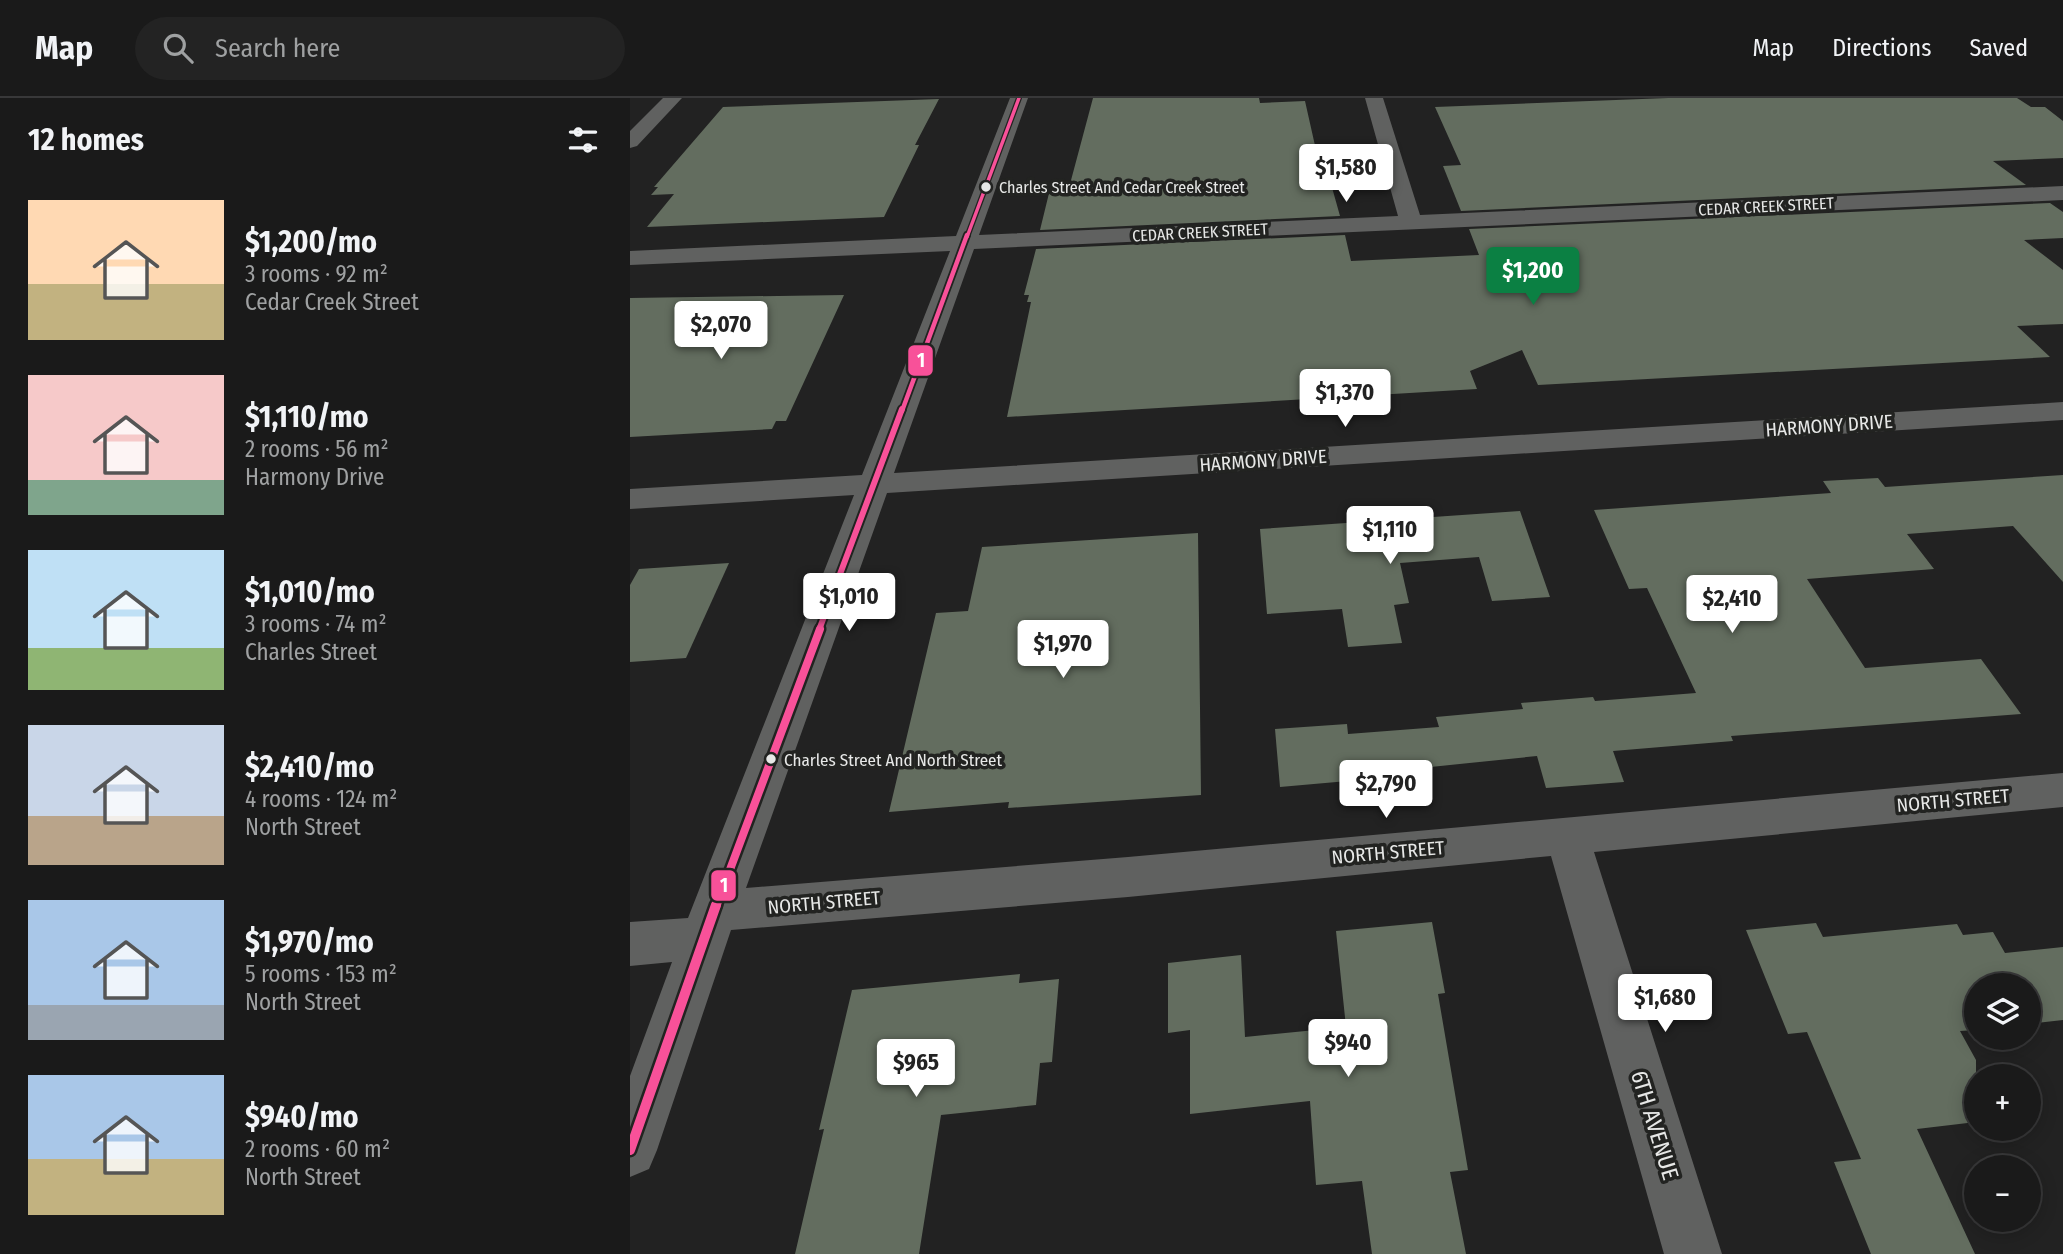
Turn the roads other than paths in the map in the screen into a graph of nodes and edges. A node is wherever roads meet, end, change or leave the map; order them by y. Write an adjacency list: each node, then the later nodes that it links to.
1 (673, 98): 4 (street)
2 (1019, 98): 7 (street)
3 (1374, 98): 6 (street)
4 (630, 142)
5 (2063, 192): 6 (street, CEDAR CREEK STREET)
6 (1411, 223): 7 (street, CEDAR CREEK STREET)
7 (964, 243): 8 (street, CEDAR CREEK STREET); 10 (street)
8 (630, 258)
9 (2063, 411): 10 (street, HARMONY DRIVE)
10 (874, 484): 11 (street, HARMONY DRIVE); 14 (street)
11 (630, 499)
12 (2063, 790): 13 (street, NORTH STREET)
13 (1567, 835): 14 (street, NORTH STREET); 17 (street, 6TH AVENUE)
14 (709, 925): 15 (street, NORTH STREET); 16 (street)
15 (630, 944)
16 (630, 1150)
17 (1693, 1254)

